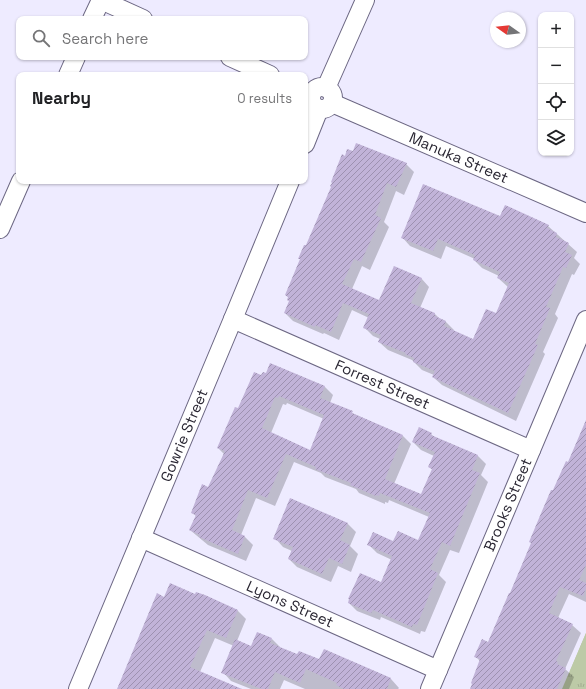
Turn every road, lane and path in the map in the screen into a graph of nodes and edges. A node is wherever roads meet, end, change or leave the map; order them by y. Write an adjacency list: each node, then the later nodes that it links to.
1 (101, 0): 3 (street); 4 (street)
2 (364, 0): 9 (street)
3 (93, 16)
4 (137, 16)
5 (75, 60): 7 (street)
6 (237, 60): 8 (street)
7 (69, 72)
8 (263, 72)
9 (319, 97): 10 (street); 13 (street, Manuka Street)
10 (308, 134)
11 (20, 184): 14 (street)
12 (289, 184): 15 (street, Gowrie Street)
13 (586, 214)
14 (2, 219)
15 (233, 319): 17 (street, Forrest Street); 18 (street, Gowrie Street)
16 (586, 320): 17 (street, Brooks Street)
17 (531, 450): 19 (street, Brooks Street)
18 (141, 538): 19 (street, Lyons Street); 20 (street, Gowrie Street)
19 (438, 670): 21 (street, Brooks Street)
20 (78, 689)
21 (430, 689)

